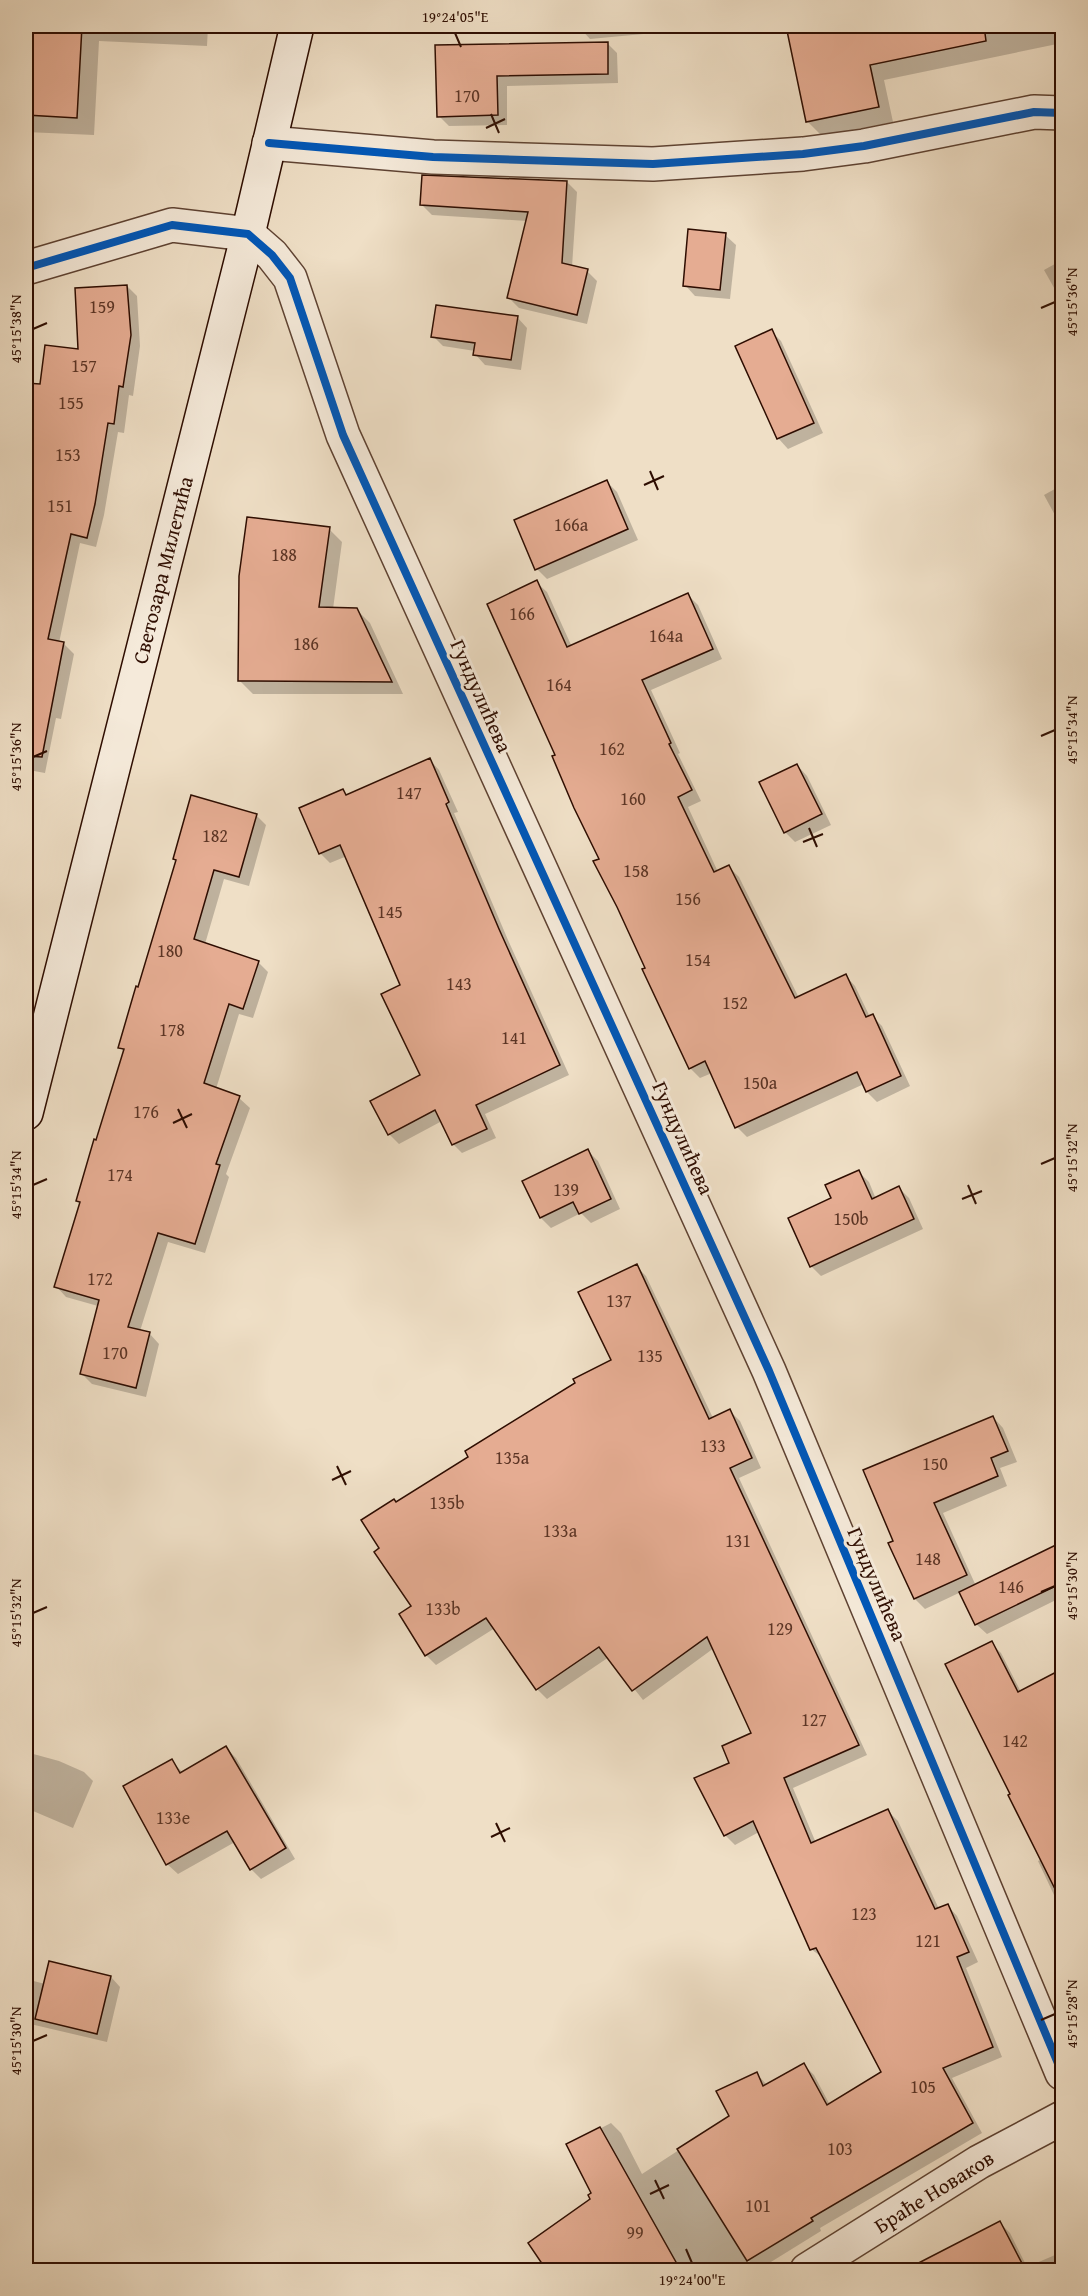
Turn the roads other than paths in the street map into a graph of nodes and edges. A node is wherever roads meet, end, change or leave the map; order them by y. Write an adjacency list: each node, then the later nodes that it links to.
1 (297, 26): 3 (street, Светозара Милетића)
2 (1062, 113): 3 (street)
3 (269, 143): 4 (street, Светозара Милетића)
4 (248, 234): 5 (street); 6 (street, Светозара Милетића); 7 (street, Гундулићева)
5 (26, 268)
6 (26, 1113)
7 (1062, 2073)
8 (1062, 2118): 9 (street, Браће Новаков)
9 (807, 2271)

